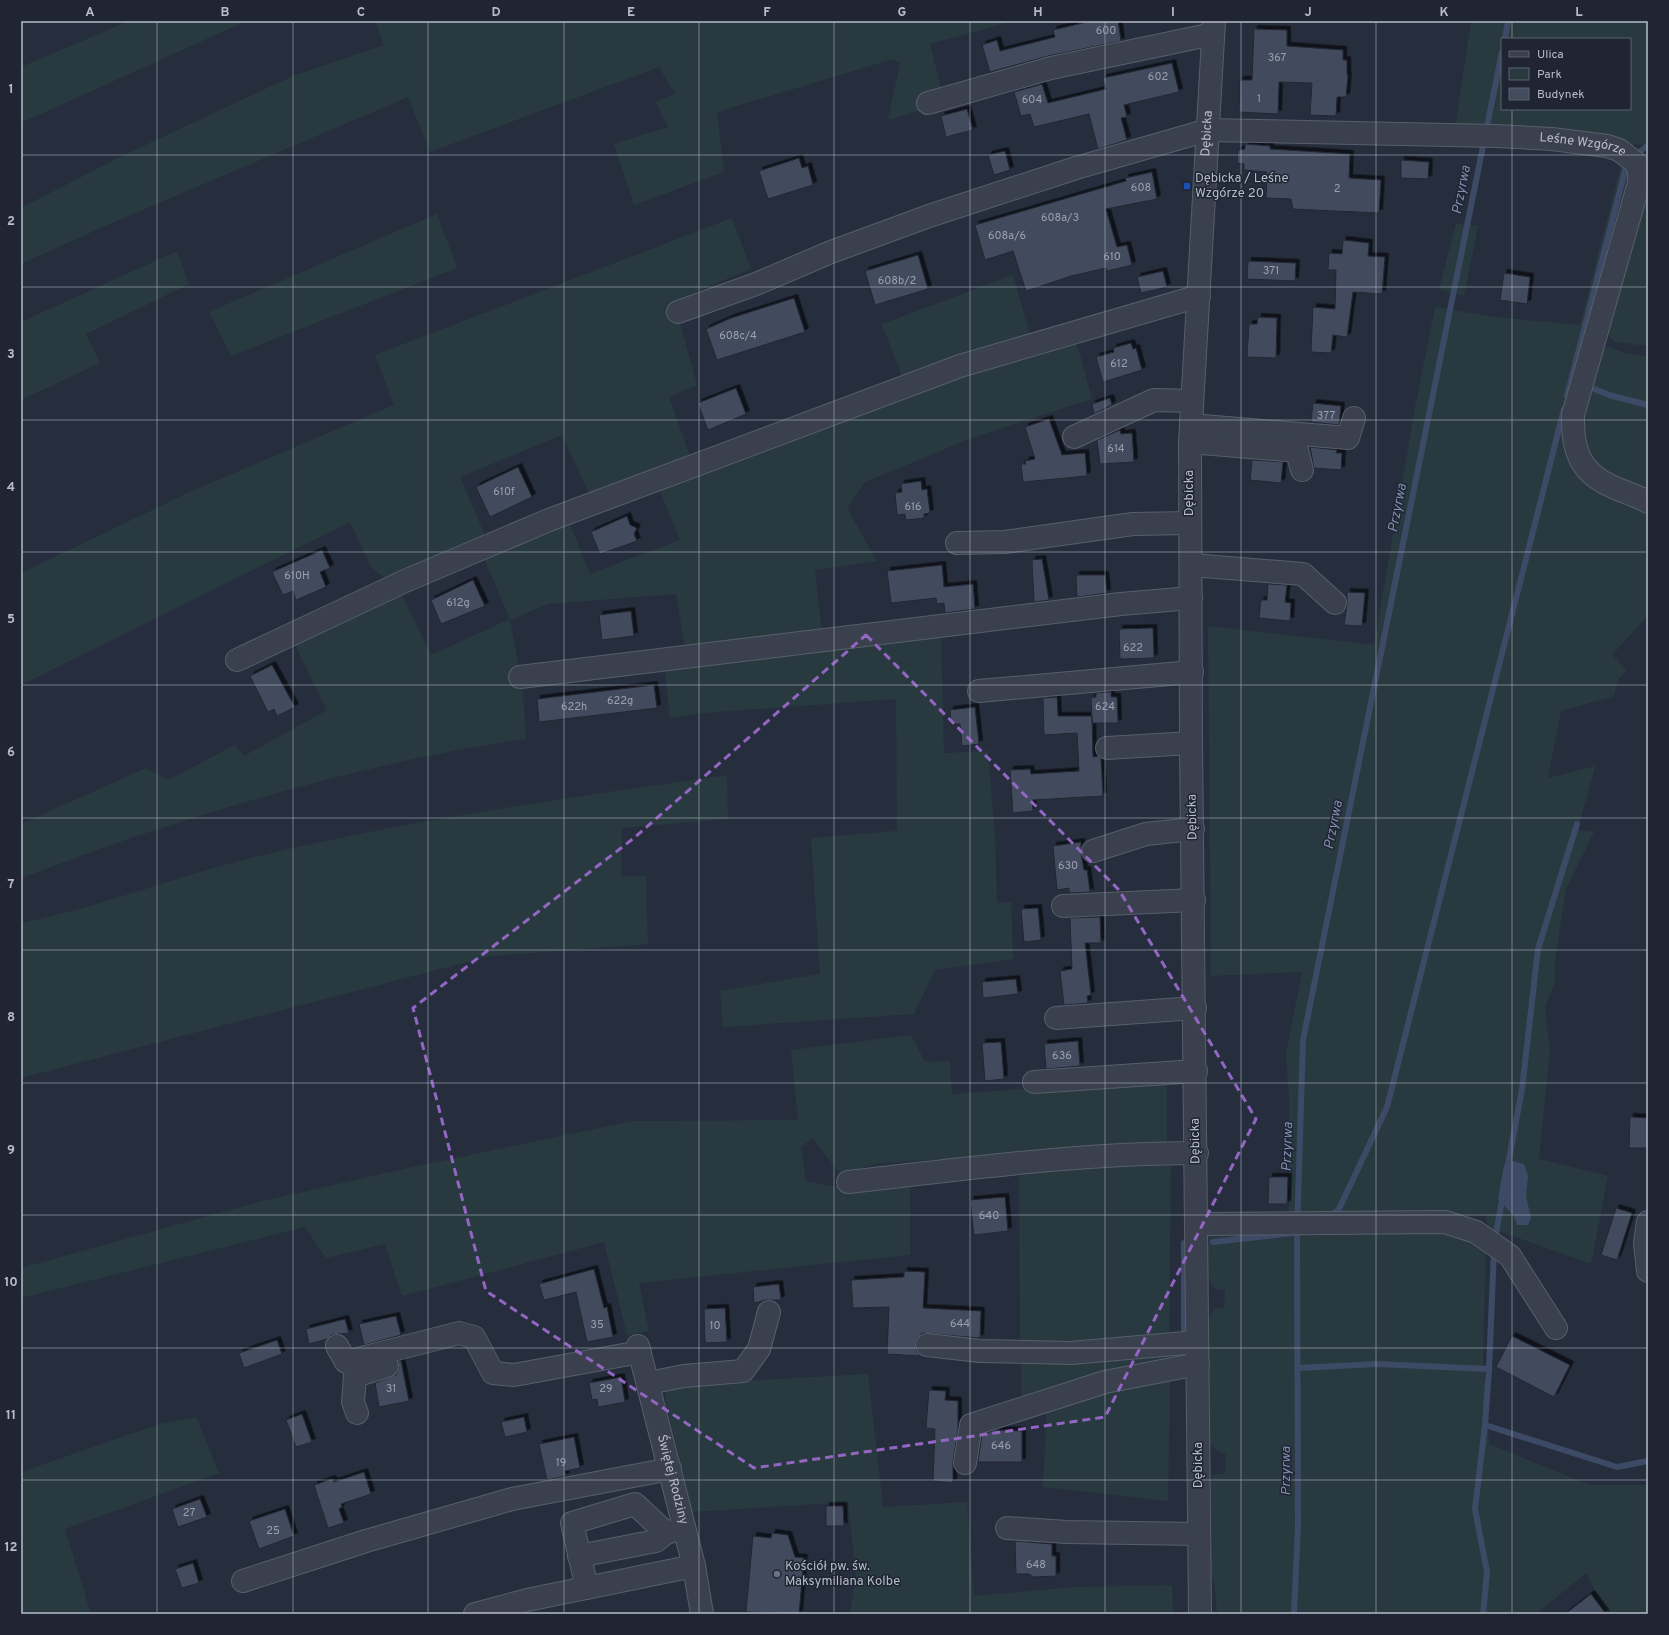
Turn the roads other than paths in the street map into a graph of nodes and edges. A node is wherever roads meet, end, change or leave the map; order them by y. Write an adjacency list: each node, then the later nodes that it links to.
1 (1213, 27): 2 (street); 3 (street, Dębicka)
2 (928, 103)
3 (1208, 130): 4 (street, Leśne Wzgórze); 5 (street, Dębicka); 6 (street, Leśne Wzgórze)
4 (1642, 160): 12 (street, Leśne Wzgórze)
5 (1198, 296): 7 (street, Dębicka); 18 (street)
6 (678, 312)
7 (1192, 401): 9 (street, Dębicka); 10 (street)
8 (1354, 418): 9 (street)
9 (1191, 434): 11 (street); 13 (street, Dębicka)
10 (1074, 437)
11 (1302, 470)
12 (1648, 502)
13 (1190, 523): 14 (street); 15 (street, Dębicka)
14 (957, 543)
15 (1191, 565): 16 (street, Dębicka); 17 (street)
16 (1191, 598): 19 (street, Dębicka); 20 (street)
17 (1336, 603)
18 (237, 660)
19 (1192, 672): 21 (street); 22 (street, Dębicka)
20 (520, 677)
21 (979, 691)
22 (1191, 743): 23 (street); 24 (street, Dębicka)
23 (1107, 748)
24 (1193, 829): 25 (street); 26 (street, Dębicka)
25 (1093, 851)
26 (1194, 900): 27 (street); 28 (street, Dębicka)
27 (1063, 906)
28 (1195, 1008): 29 (street); 30 (street, Dębicka)
29 (1056, 1018)
30 (1196, 1071): 31 (street); 32 (street, Dębicka)
31 (1034, 1082)
32 (1197, 1154): 33 (street); 35 (street, Dębicka)
33 (848, 1182)
34 (1648, 1222): 36 (street)
35 (1196, 1224): 38 (street); 39 (street, Dębicka)
36 (1648, 1271)
37 (769, 1312): 44 (street)
38 (1556, 1328)
39 (1197, 1342): 40 (street); 43 (street, Dębicka)
40 (927, 1344)
41 (337, 1346): 42 (street)
42 (479, 1346): 44 (street, Świętej Rodziny); 45 (street)
43 (1198, 1364): 46 (street); 50 (street, Dębicka)
44 (648, 1383): 47 (street, Świętej Rodziny)
45 (357, 1413)
46 (965, 1463)
47 (670, 1469): 49 (street, Świętej Rodziny); 53 (street)
48 (1007, 1528): 50 (street)
49 (675, 1530): 51 (street); 51 (street); 52 (street, Świętej Rodziny)
50 (1199, 1534): 57 (street, Dębicka)
51 (579, 1556): 54 (street)
52 (694, 1566): 54 (street); 56 (street, Świętej Rodziny)
53 (243, 1581)
54 (587, 1588): 55 (street)
55 (475, 1614)
56 (702, 1614)
57 (1200, 1614)

